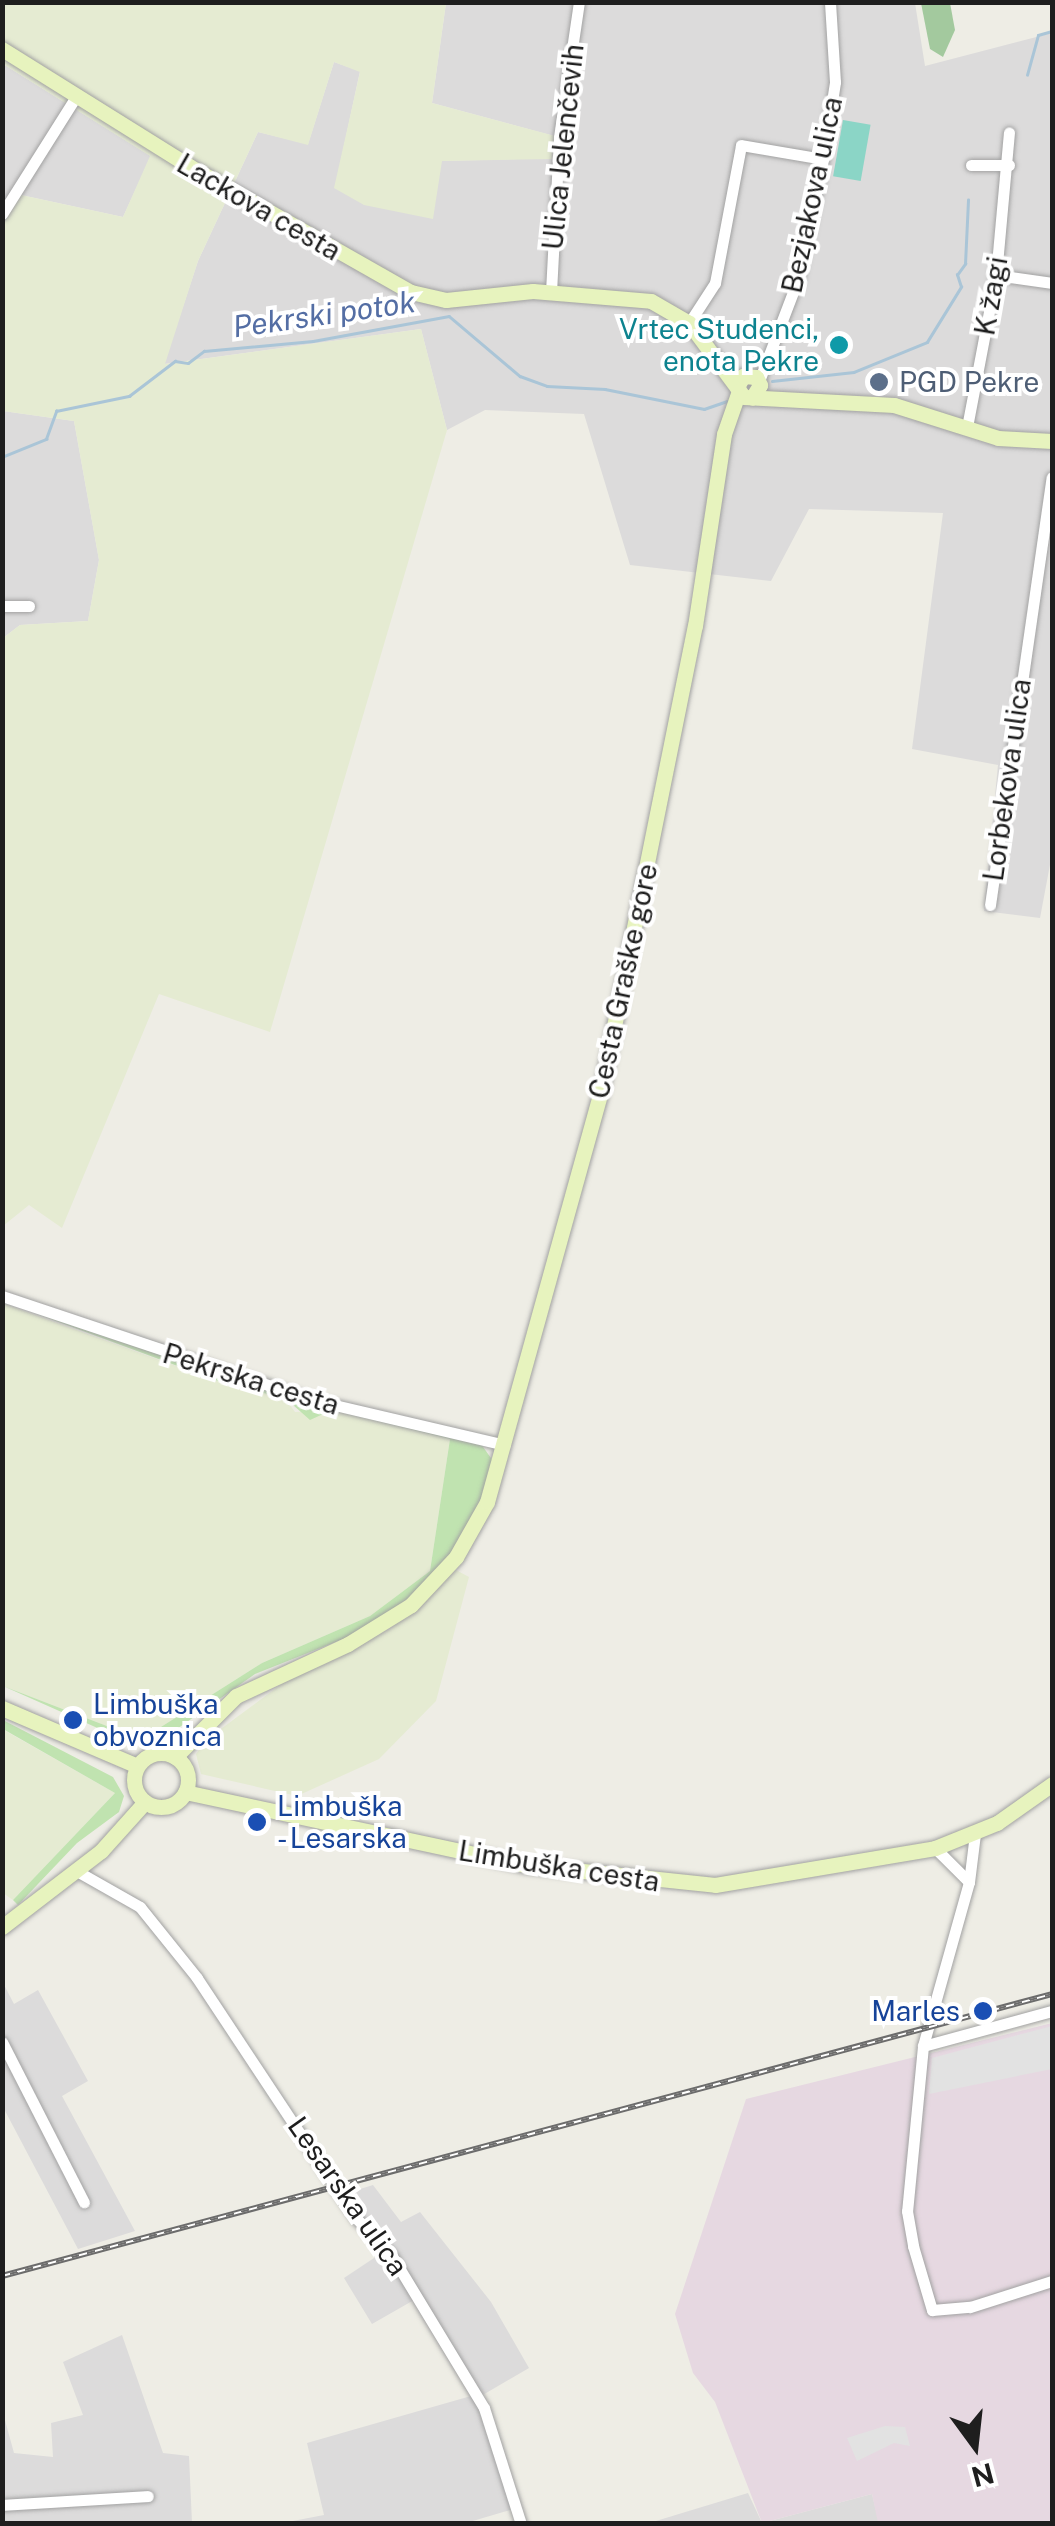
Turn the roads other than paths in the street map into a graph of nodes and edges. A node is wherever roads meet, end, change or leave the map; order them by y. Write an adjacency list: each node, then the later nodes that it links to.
1 (579, 2): 12 (street, Ulica Jelenčevih)
2 (830, 2): 6 (street, Bezjakova ulica)
3 (2, 49): 4 (street, Lackova cesta)
4 (75, 98): 9 (street); 12 (street, Lackova cesta)
5 (1008, 133): 8 (street, K žagi)
6 (823, 159): 13 (street); 14 (street, Bezjakova ulica)
7 (971, 165): 8 (street)
8 (1010, 165): 10 (street, K žagi)
9 (2, 214)
10 (996, 275): 11 (street); 15 (street, K žagi)
11 (1052, 282)
12 (551, 292): 13 (street, Lackova cesta)
13 (690, 323): 14 (street, Lackova cesta)
14 (748, 386): 15 (street); 22 (street, Cesta Graške gore)
15 (968, 426): 16 (street)
16 (1052, 440)
17 (1052, 476): 20 (street, Lorbekova ulica)
18 (2, 606): 19 (street)
19 (29, 606)
20 (990, 905)
21 (2, 1296): 22 (street, Pekrska cesta)
22 (505, 1445): 24 (street, Cesta Graške gore)
23 (2, 1708): 25 (street)
24 (175, 1756): 25 (street); 27 (street)
25 (137, 1766): 28 (street)
26 (1052, 1784): 29 (street, Limbuška cesta)
27 (185, 1792): 28 (street); 30 (street, Limbuška cesta)
28 (146, 1802): 31 (street)
29 (975, 1834): 30 (street, Limbuška cesta); 32 (street)
30 (936, 1848): 32 (street)
31 (75, 1870): 33 (street); 41 (street, Lesarska ulica)
32 (969, 1882): 36 (street)
33 (2, 1927)
34 (1052, 2011): 36 (street)
35 (2, 2042): 37 (street)
36 (922, 2046): 38 (street)
37 (84, 2202)
38 (1052, 2281)
39 (148, 2496): 40 (street)
40 (2, 2505)
41 (521, 2524)

